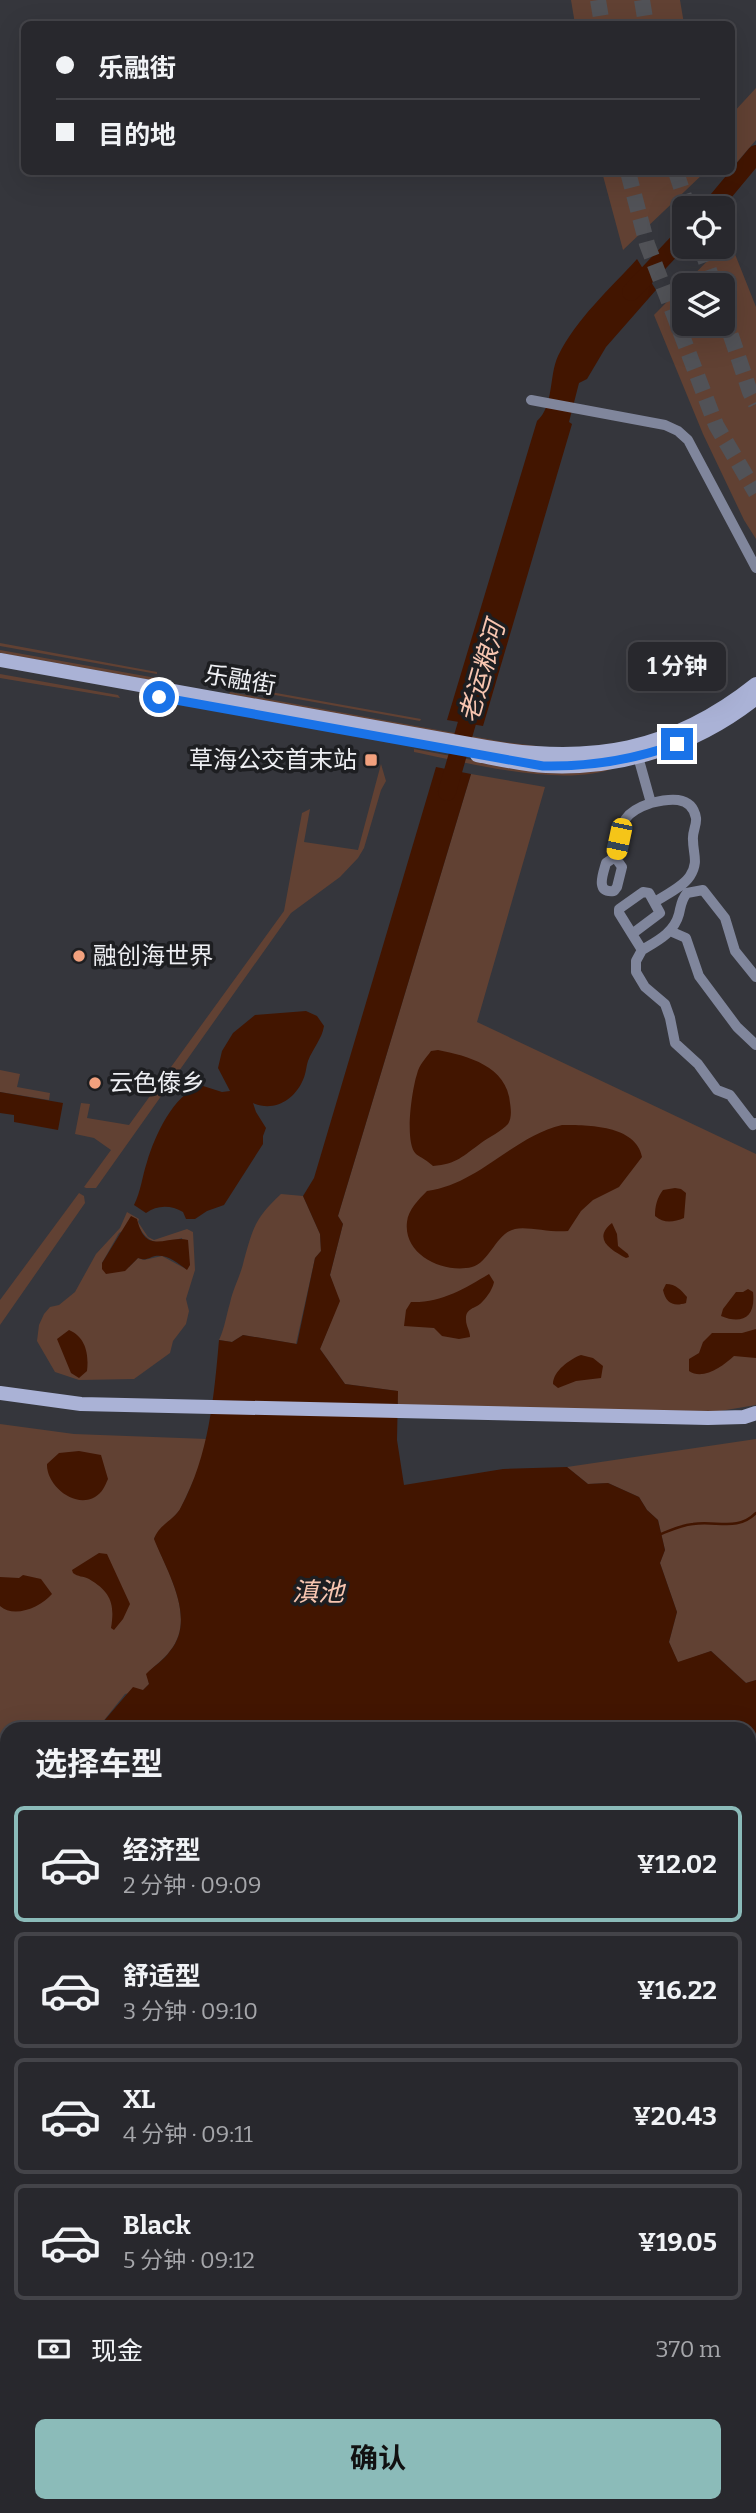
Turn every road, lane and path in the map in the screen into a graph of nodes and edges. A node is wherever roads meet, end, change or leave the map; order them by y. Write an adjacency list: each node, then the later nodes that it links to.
1 (531, 400): 2 (street)
2 (756, 568)
3 (0, 660): 7 (street, 乐融街)
4 (0, 669): 7 (street, 乐融街)
5 (756, 684): 8 (street)
6 (756, 698): 8 (street)
7 (429, 742): 8 (street)
8 (636, 751): 9 (street)
9 (651, 803): 10 (street); 11 (street)
10 (615, 857)
11 (654, 902): 13 (street); 13 (street)
12 (670, 931): 14 (street); 15 (street); 16 (street)
13 (632, 934): 14 (street)
14 (642, 950): 17 (street)
15 (756, 976)
16 (756, 1045)
17 (756, 1123)
18 (0, 1393): 19 (street)
19 (756, 1413)

